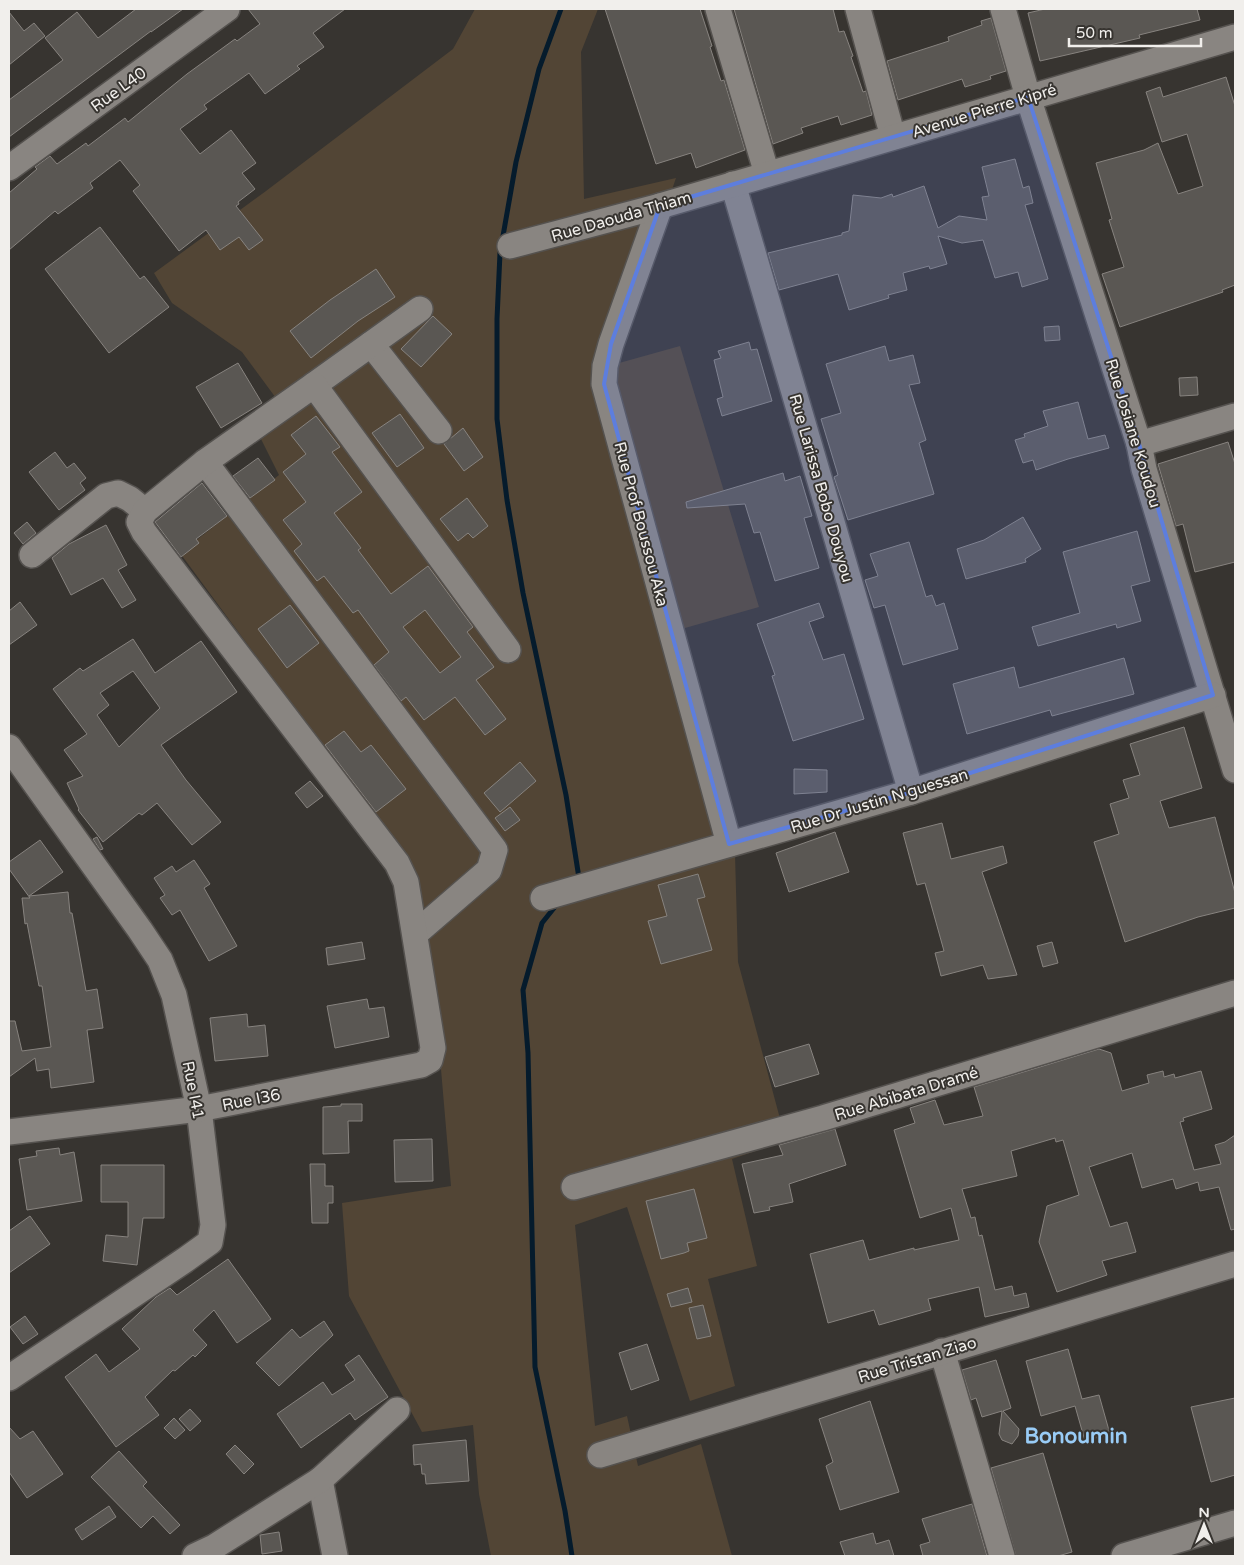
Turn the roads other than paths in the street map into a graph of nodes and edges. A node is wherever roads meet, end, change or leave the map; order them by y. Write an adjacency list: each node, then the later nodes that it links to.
1 (227, 9): 9 (street, Rue L40)
2 (718, 9): 8 (street)
3 (858, 9): 7 (street)
4 (1005, 9): 6 (street, Rue Josiane Koudou)
5 (1235, 37): 6 (street, Avenue Pierre Kipré)
6 (1028, 97): 7 (street, Avenue Pierre Kipré); 18 (street, Rue Josiane Koudou)
7 (893, 137): 8 (street, Avenue Pierre Kipré)
8 (764, 162): 10 (street, Avenue Pierre Kipré)
9 (9, 168)
10 (733, 184): 11 (street, Rue Daouda Thiam); 26 (street, Rue Larissa Bobo Douyou)
11 (660, 206): 12 (street, Rue Daouda Thiam); 27 (street, Rue Prof Boussou Aka)
12 (510, 246)
13 (420, 309): 14 (street)
14 (371, 344): 15 (street); 17 (street)
15 (314, 384): 19 (street); 22 (street)
16 (1235, 416): 18 (street)
17 (439, 431)
18 (1139, 444): 23 (street, Rue Josiane Koudou)
19 (205, 462): 20 (street); 29 (street)
20 (144, 511): 21 (street); 29 (street)
21 (32, 555)
22 (508, 650)
23 (1213, 695): 25 (street, Rue Josiane Koudou); 26 (street, Rue Dr Justin N'guessan)
24 (9, 747): 31 (street, Rue I41)
25 (1235, 770)
26 (911, 792): 27 (street, Rue Dr Justin N'guessan)
27 (729, 844): 28 (street, Rue Dr Justin N'guessan)
28 (543, 898)
29 (415, 934): 31 (street, Rue I36)
30 (1235, 992): 33 (street, Rue Abibata Dramé)
31 (200, 1109): 32 (street, Rue I36); 36 (street, Rue I41)
32 (9, 1132)
33 (574, 1187)
34 (1235, 1264): 35 (street, Rue Tristan Ziao)
35 (942, 1351): 38 (street, Rue Tristan Ziao); 43 (street)
36 (9, 1378)
37 (397, 1410): 39 (street)
38 (600, 1456)
39 (320, 1480): 41 (street); 42 (street)
40 (1235, 1523): 44 (street)
41 (196, 1556)
42 (335, 1556)
43 (1002, 1556)
44 (1124, 1556)

